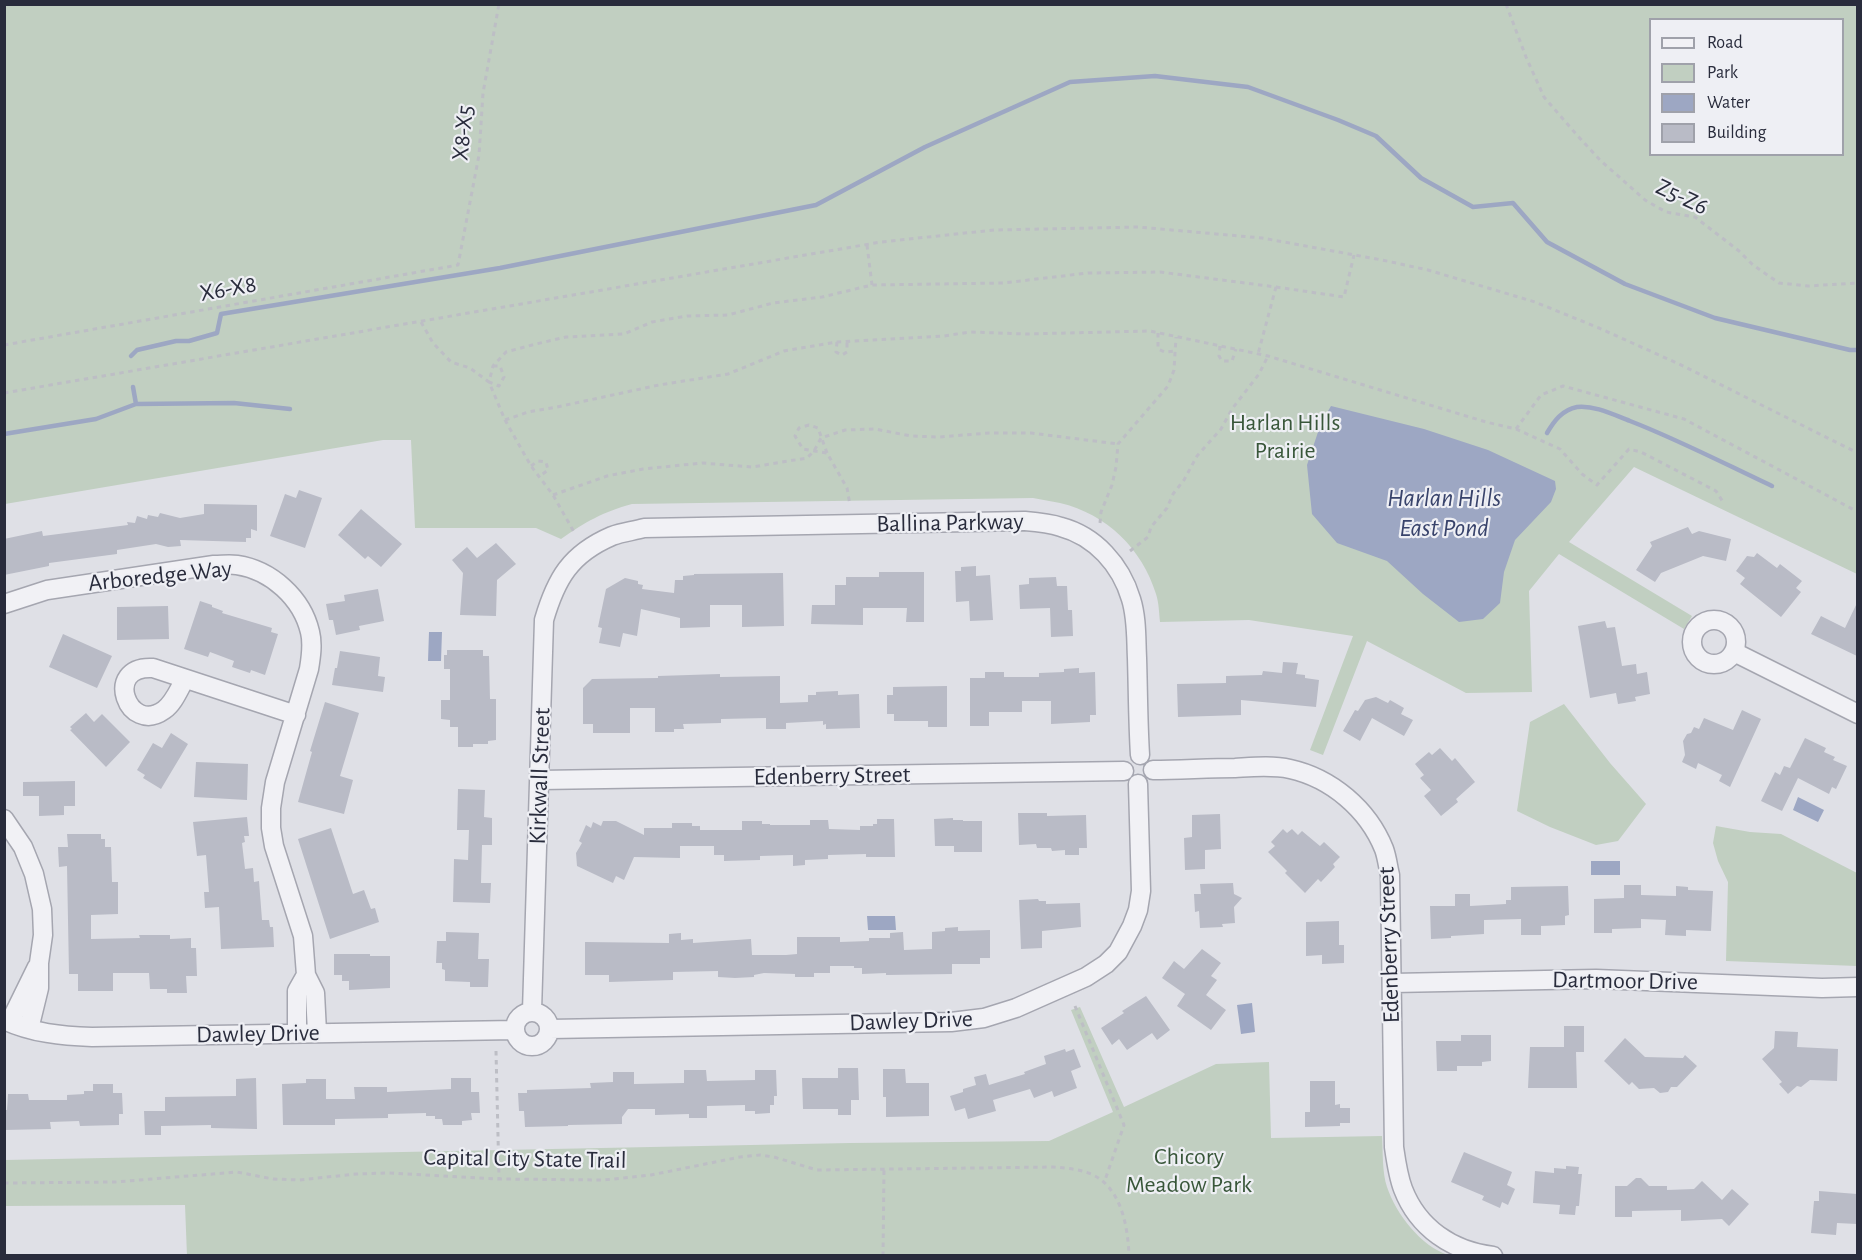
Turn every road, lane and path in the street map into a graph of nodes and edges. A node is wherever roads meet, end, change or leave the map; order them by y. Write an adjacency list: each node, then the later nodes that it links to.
1 (499, 4): 5 (path, X8-X5)
2 (1506, 4): 6 (path, Z5-Z6)
3 (867, 245): 4 (path); 7 (path); 9 (path)
4 (1354, 255): 8 (path); 29 (path)
5 (458, 265): 14 (path, X6-X8)
6 (1857, 283)
7 (872, 285): 8 (path); 20 (path)
8 (1276, 287): 18 (path)
9 (421, 322): 21 (path); 22 (path)
10 (1158, 333): 11 (path); 13 (path); 17 (path)
11 (1176, 337): 15 (path); 17 (path)
12 (837, 342): 13 (path); 13 (path); 23 (path)
13 (847, 342)
14 (4, 345)
15 (1220, 346): 16 (path); 16 (path)
16 (1236, 349): 18 (path)
17 (1175, 351): 26 (path)
18 (1257, 354): 19 (path)
19 (1268, 356): 24 (path); 38 (path)
20 (493, 366): 21 (path); 21 (path)
21 (489, 382): 23 (path)
22 (4, 393)
23 (505, 420): 30 (path)
24 (1516, 429): 33 (path); 35 (path)
25 (821, 438): 26 (path); 27 (path); 27 (path); 28 (path)
26 (1118, 444): 36 (path)
27 (814, 451): 28 (path); 32 (path)
28 (826, 453): 34 (path)
29 (1857, 453)
30 (531, 466): 31 (path); 31 (path)
31 (539, 477): 32 (path)
32 (553, 495): 37 (path)
33 (1723, 502)
34 (850, 505)
35 (1857, 513)
36 (1100, 523)
37 (574, 532)
38 (1130, 551)
39 (582, 553): 45 (street, Ballina Parkway); 48 (street, Kirkwall Street)
40 (4, 604): 44 (street, Arboredge Way)
41 (1734, 652): 43 (street)
42 (185, 679): 44 (street)
43 (1857, 714)
44 (296, 715): 52 (street, Arboredge Way)
45 (1140, 755): 46 (street); 47 (street)
46 (1153, 770): 49 (street); 53 (street, Edenberry Street)
47 (1124, 771): 48 (street, Edenberry Street); 49 (street)
48 (540, 780): 56 (street, Kirkwall Street)
49 (1138, 784): 59 (street, Dawley Drive)
50 (4, 819): 51 (street)
51 (39, 963): 57 (street); 58 (street)
52 (306, 975): 61 (street, Arboredge Way); 62 (street, Arboredge Way)
53 (1393, 983): 54 (street, Dartmoor Drive); 70 (street, Edenberry Street)
54 (1857, 987)
55 (1075, 1006): 66 (path)
56 (532, 1011): 59 (street); 60 (street)
57 (7, 1021): 58 (street, Dawley Drive)
58 (29, 1029): 62 (street, Dawley Drive)
59 (550, 1029): 60 (street)
60 (515, 1030): 61 (street, Dawley Drive)
61 (317, 1032): 62 (street, Dawley Drive)
62 (297, 1033)
63 (496, 1051): 65 (path)
64 (884, 1170): 65 (path, Capital City State Trail); 66 (path, Capital City State Trail); 68 (path)
65 (499, 1179): 67 (path, Capital City State Trail)
66 (1104, 1182): 69 (path)
67 (4, 1183)
68 (883, 1256)
69 (1129, 1256)
70 (1493, 1256)

